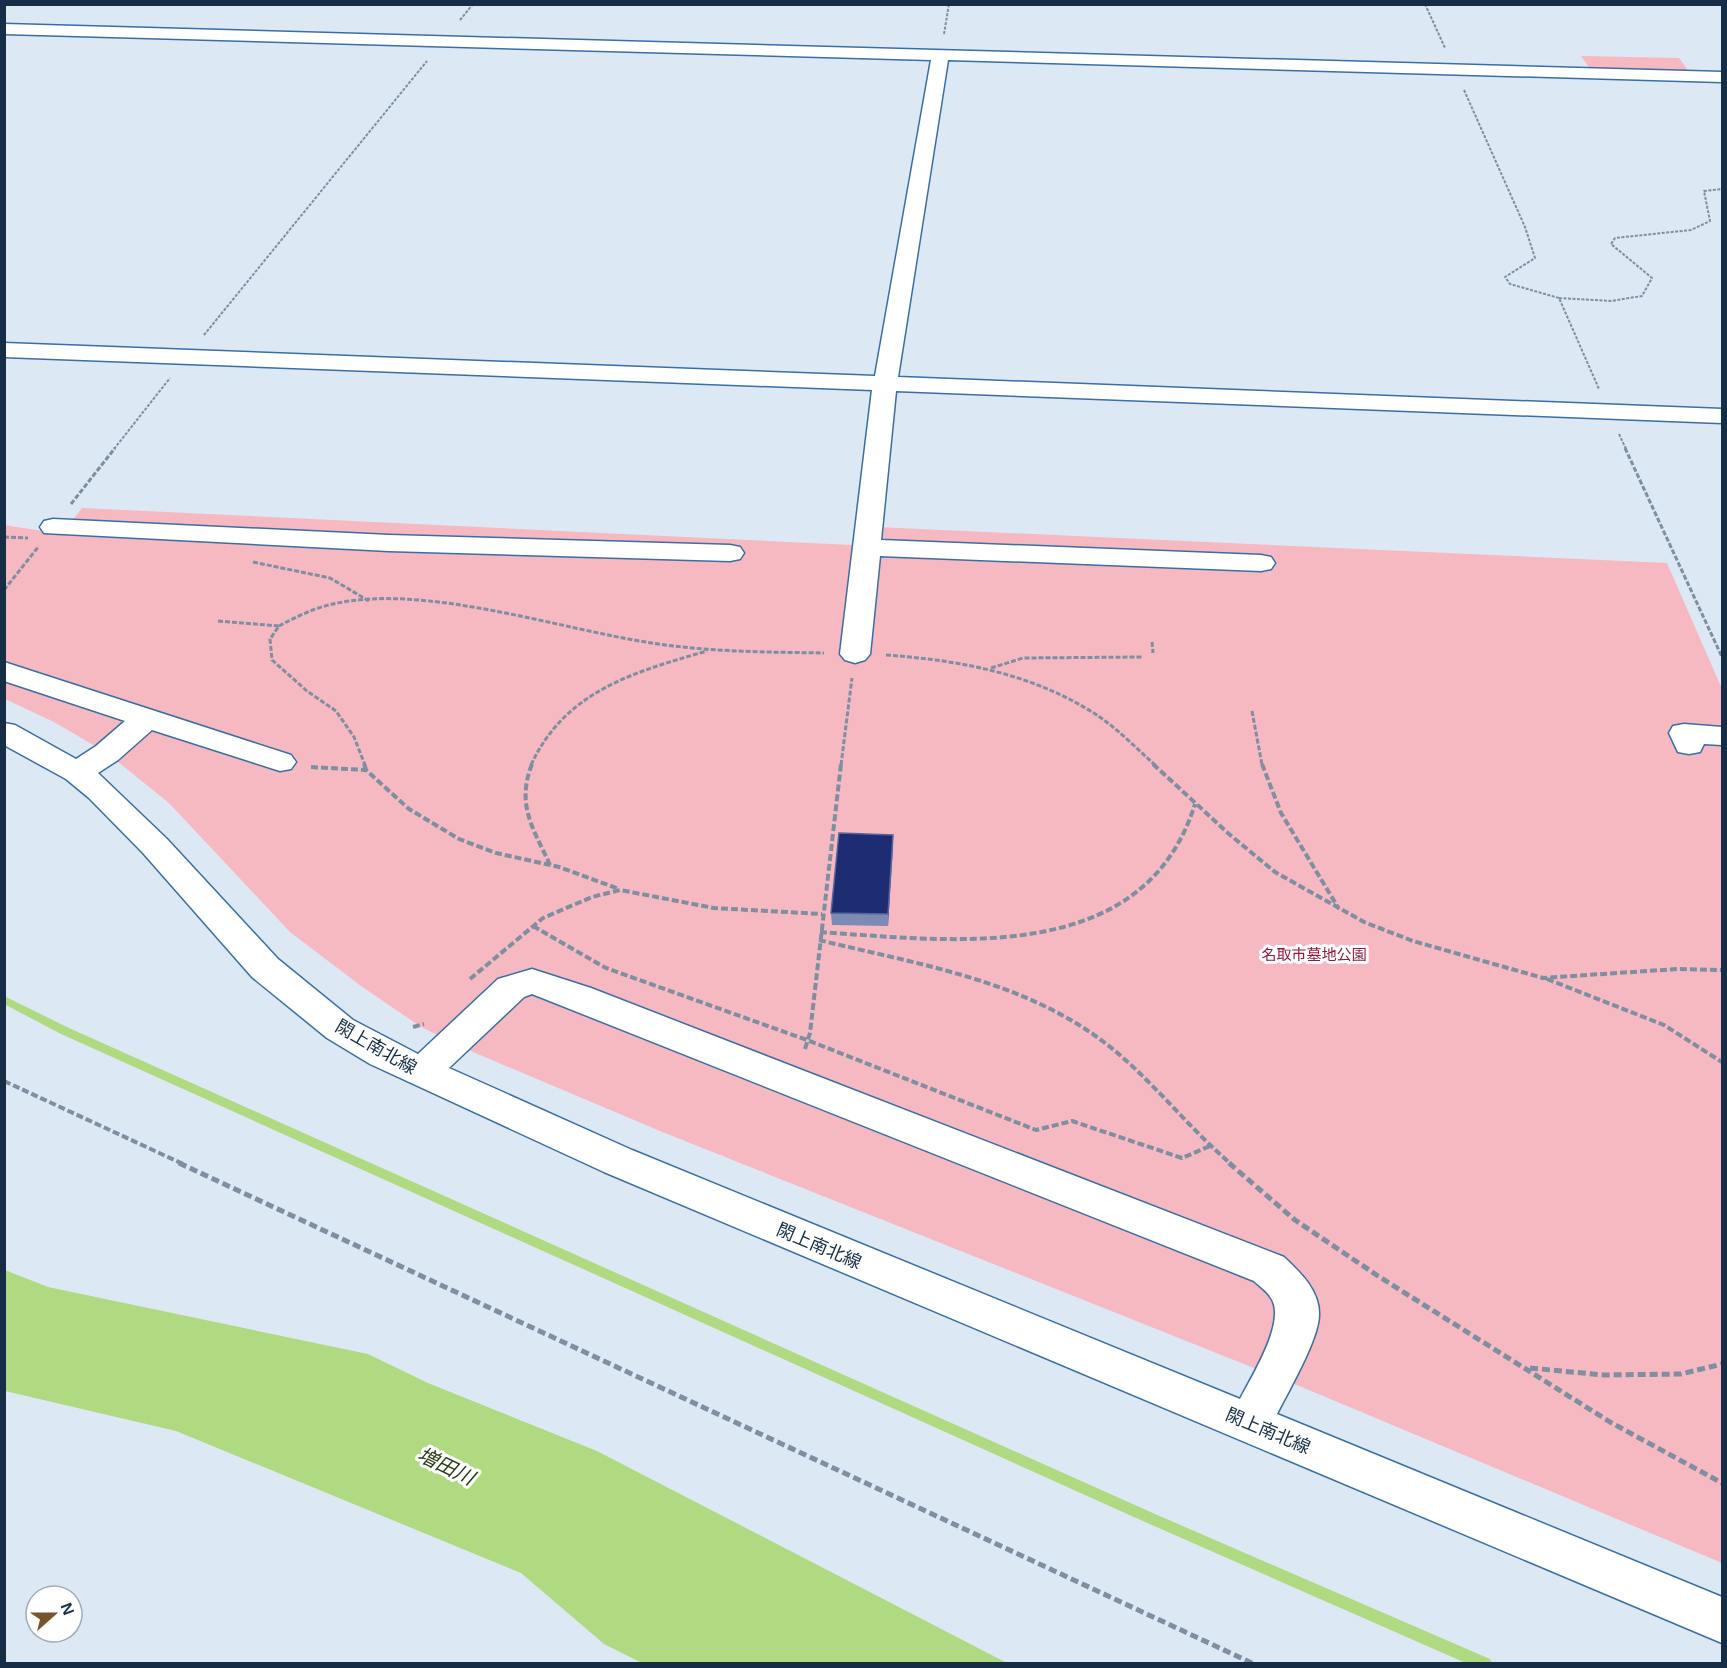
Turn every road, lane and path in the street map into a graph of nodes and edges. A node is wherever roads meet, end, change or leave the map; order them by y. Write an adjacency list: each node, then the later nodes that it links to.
1 (473, 4): 5 (path)
2 (949, 4): 6 (path)
3 (1425, 4): 7 (path)
4 (4, 29): 5 (street)
5 (443, 40): 6 (street); 12 (path)
6 (940, 55): 7 (street); 13 (street)
7 (1455, 70): 8 (street); 10 (path)
8 (1722, 77)
9 (1722, 189): 10 (path)
10 (1559, 298): 14 (path)
11 (4, 350): 12 (street)
12 (187, 356): 13 (street); 16 (path)
13 (885, 384): 14 (street); 17 (street)
14 (1609, 412): 15 (street); 30 (path)
15 (1722, 416)
16 (53, 527): 18 (street); 20 (path)
17 (867, 537): 19 (street); 23 (street)
18 (730, 553)
19 (1261, 563)
20 (4, 590)
21 (219, 621): 24 (path)
22 (829, 621): 23 (street)
23 (858, 622): 28 (street)
24 (279, 626): 26 (path); 39 (path)
25 (1152, 642): 27 (path)
26 (711, 650): 28 (path); 42 (path)
27 (1153, 653)
28 (855, 654): 31 (path); 45 (path)
29 (1142, 657): 31 (path)
30 (1722, 657)
31 (990, 669): 41 (path)
32 (4, 671): 34 (street)
33 (1252, 711): 44 (path)
34 (147, 718): 38 (street); 40 (street)
35 (4, 732): 40 (street, 閖上南北線)
36 (1722, 736): 37 (street)
37 (1689, 745)
38 (280, 762): 39 (path)
39 (366, 770): 42 (path)
40 (77, 772): 57 (street, 閖上南北線)
41 (1195, 804): 44 (path); 47 (path)
42 (550, 865): 43 (path)
43 (620, 890): 45 (path); 46 (path)
44 (1339, 909): 50 (path)
45 (822, 914): 47 (path)
46 (533, 926): 51 (path); 54 (path)
47 (820, 932): 48 (path)
48 (819, 940): 54 (path); 59 (path)
49 (1722, 970): 50 (path)
50 (1544, 978): 56 (path)
51 (467, 982)
52 (429, 1019): 53 (path)
53 (413, 1027)
54 (807, 1040): 55 (path); 59 (path)
55 (805, 1049)
56 (1722, 1062)
57 (421, 1073): 62 (street, 閖上南北線); 62 (street)
58 (4, 1081): 65 (path)
59 (1210, 1146): 61 (path)
60 (1722, 1364): 61 (path)
61 (1529, 1368): 63 (path)
62 (1250, 1424): 64 (street, 閖上南北線)
63 (1722, 1483)
64 (1722, 1620)
65 (1254, 1664)

